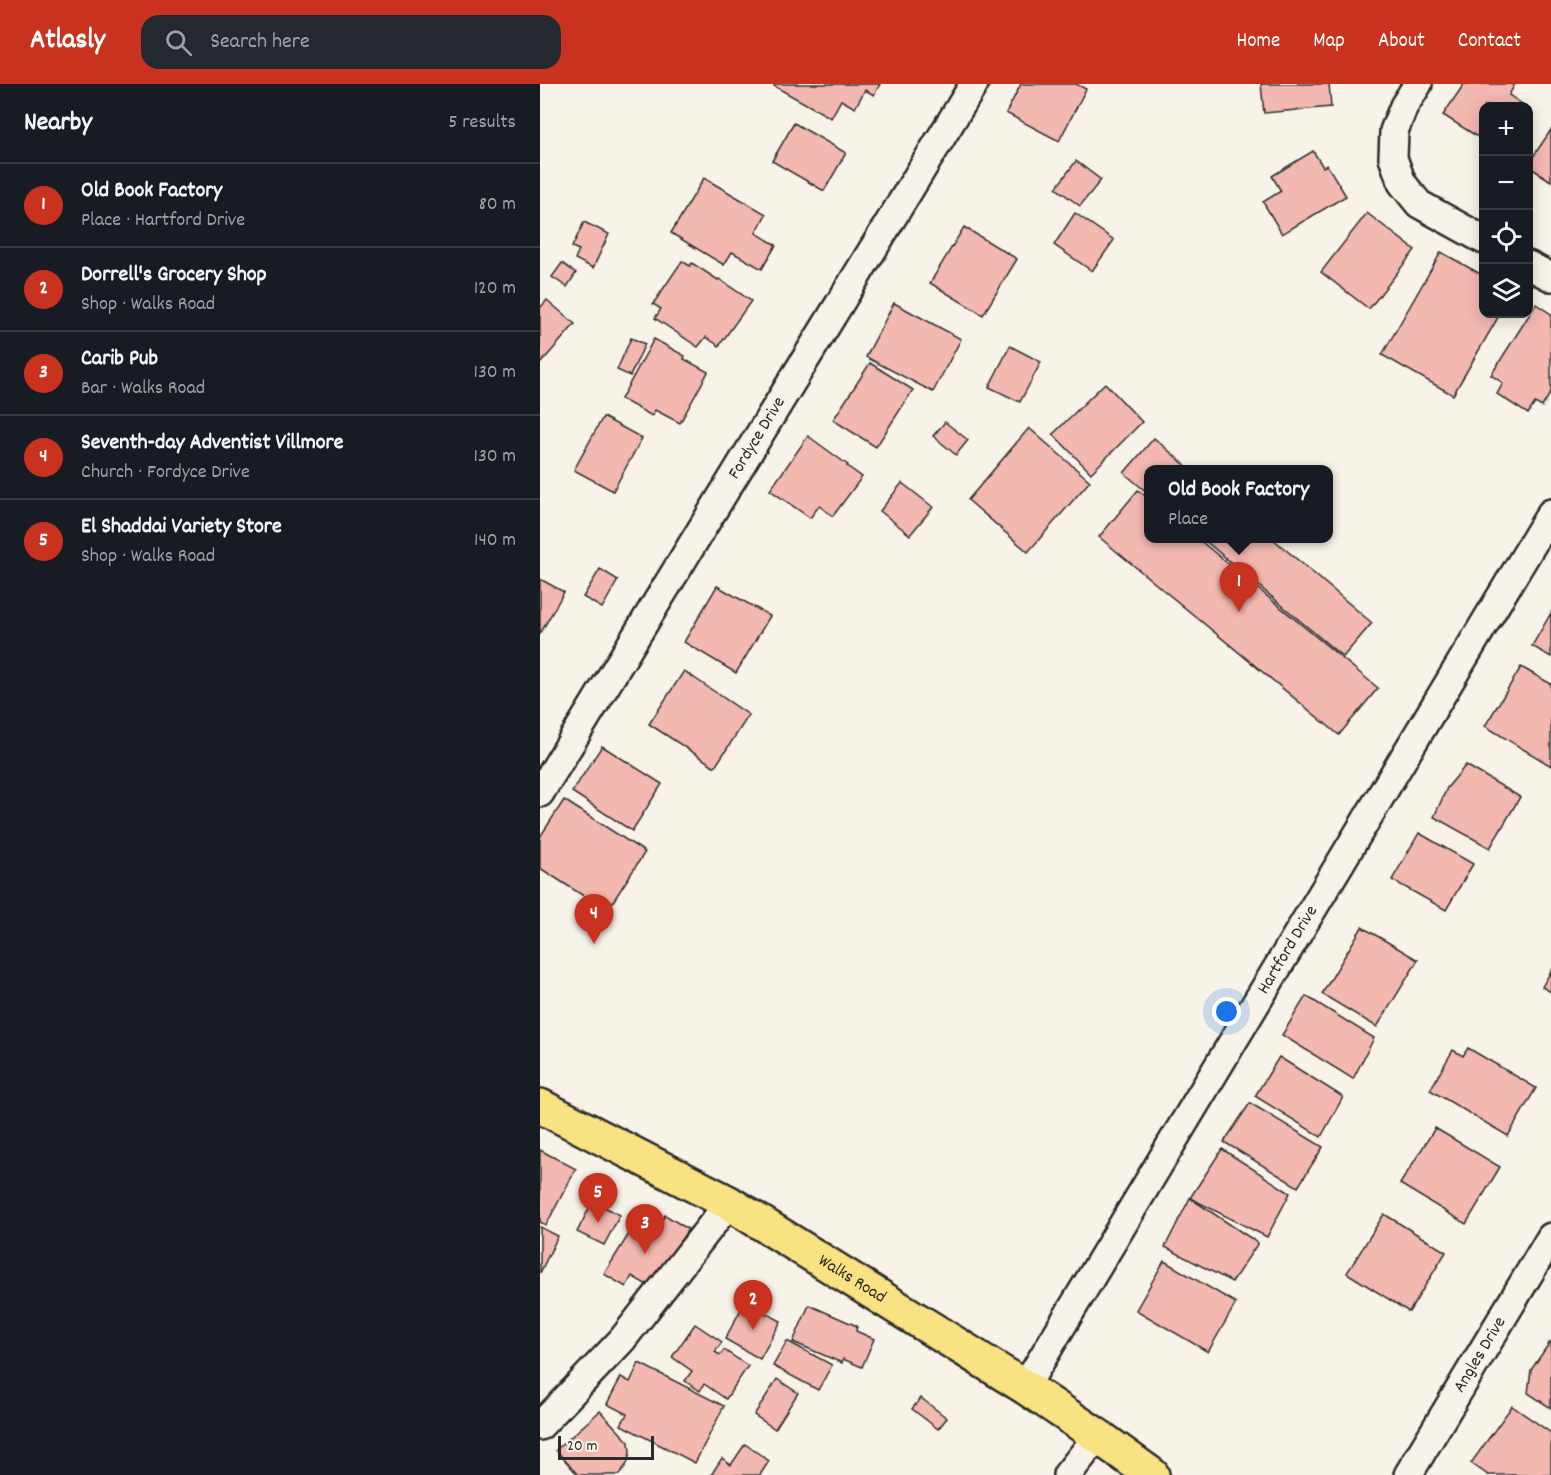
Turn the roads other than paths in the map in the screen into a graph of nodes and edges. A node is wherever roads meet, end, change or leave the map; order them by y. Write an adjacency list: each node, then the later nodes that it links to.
1 (974, 84): 7 (street, Fordyce Drive)
2 (1418, 84): 3 (street)
3 (1479, 237)
4 (1533, 268): 5 (street)
5 (1551, 277)
6 (1550, 519): 11 (street, Hartford Drive)
7 (540, 793)
8 (540, 1106): 9 (main road, Walks Road)
9 (729, 1203): 11 (main road, Walks Road); 12 (street)
10 (1547, 1251): 16 (street, Angles Drive)
11 (1025, 1387): 13 (main road, Walks Road)
12 (540, 1426)
13 (1098, 1436): 14 (street); 15 (main road, Walks Road)
14 (1068, 1475)
15 (1152, 1475)
16 (1408, 1475)

